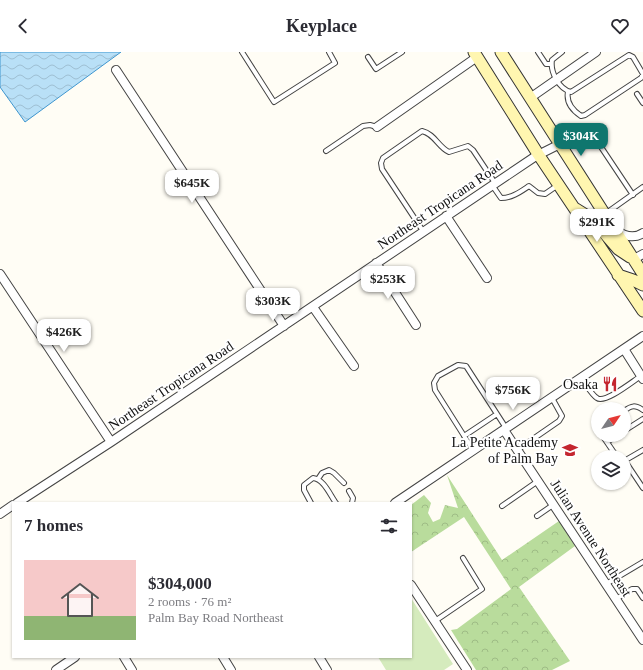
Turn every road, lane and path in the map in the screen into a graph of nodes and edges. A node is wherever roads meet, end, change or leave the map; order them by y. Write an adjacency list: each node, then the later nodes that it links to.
1 (242, 52): 2 (lane)
2 (329, 52)
3 (402, 52): 9 (lane)
4 (500, 52): 15 (main road)
5 (538, 52): 10 (lane)
6 (562, 52): 10 (lane)
7 (596, 52): 12 (street)
8 (476, 54): 17 (street); 20 (main road)
9 (368, 57)
10 (551, 64): 12 (lane)
11 (116, 70): 41 (street)
12 (556, 80): 13 (lane); 15 (street)
13 (568, 92): 13 (lane)
14 (637, 94): 16 (lane)
15 (530, 98): 18 (main road)
16 (643, 103)
17 (377, 127): 19 (lane)
18 (560, 144): 20 (street, Northeast Tropicana Road); 24 (lane); 26 (main road)
19 (326, 151)
20 (538, 154): 21 (street, Northeast Tropicana Road); 22 (main road)
21 (494, 184): 22 (lane); 27 (street, Northeast Tropicana Road); 29 (lane)
22 (558, 185): 25 (main road)
23 (643, 187): 24 (lane)
24 (632, 195): 26 (lane)
25 (572, 206): 31 (main road); 35 (main road)
26 (605, 214): 28 (main road)
27 (446, 216): 29 (street, Northeast Tropicana Road); 36 (street)
28 (614, 228): 30 (street); 31 (main road)
29 (424, 231): 32 (street, Northeast Tropicana Road)
30 (643, 233)
31 (638, 256): 34 (main road)
32 (376, 263): 38 (street, Northeast Tropicana Road); 40 (street)
33 (0, 274): 55 (street)
34 (643, 274)
35 (618, 275): 37 (main road); 39 (main road)
36 (487, 278)
37 (643, 285)
38 (313, 307): 41 (street, Northeast Tropicana Road); 44 (street)
39 (643, 311)
40 (416, 325)
41 (284, 326): 55 (street, Northeast Tropicana Road)
42 (643, 336): 43 (street)
43 (624, 349): 45 (street); 46 (street)
44 (354, 366)
45 (581, 378): 46 (lane); 47 (street)
46 (642, 378)
47 (552, 397): 53 (street); 58 (lane)
48 (631, 406): 49 (lane)
49 (643, 410)
50 (497, 414): 53 (lane); 54 (lane); 54 (lane)
51 (643, 419): 52 (lane)
52 (631, 427)
53 (505, 429): 57 (street); 58 (street, Julian Avenue Northeast)
54 (464, 436): 57 (lane)
55 (111, 442): 68 (street, Northeast Tropicana Road)
56 (607, 442): 59 (lane)
57 (473, 450): 72 (street)
58 (517, 450): 64 (street, Julian Avenue Northeast)
59 (612, 450)
60 (643, 450): 61 (lane)
61 (631, 457)
62 (631, 471): 66 (lane)
63 (318, 479): 65 (lane); 69 (lane); 70 (lane)
64 (538, 482): 73 (street, Julian Avenue Northeast); 74 (lane)
65 (344, 483)
66 (643, 488)
67 (349, 491): 71 (lane)
68 (19, 502)
69 (310, 502)
70 (335, 502)
71 (352, 502)
72 (396, 502)
73 (553, 505): 77 (lane); 80 (street, Julian Avenue Northeast)
74 (502, 506)
75 (12, 507): 76 (street)
76 (0, 514)
77 (537, 516)
78 (463, 558): 84 (lane)
79 (643, 562): 80 (lane)
80 (606, 584): 83 (street, Julian Avenue Northeast)
81 (412, 586): 84 (street)
82 (643, 598): 83 (lane)
83 (616, 600): 85 (street, Julian Avenue Northeast)
84 (435, 621): 94 (street)
85 (643, 640)
86 (74, 658): 90 (street)
87 (125, 658): 91 (street)
88 (224, 658): 92 (street)
89 (320, 658): 93 (street)
90 (56, 670)
91 (132, 670)
92 (231, 670)
93 (327, 670)
94 (467, 670)

